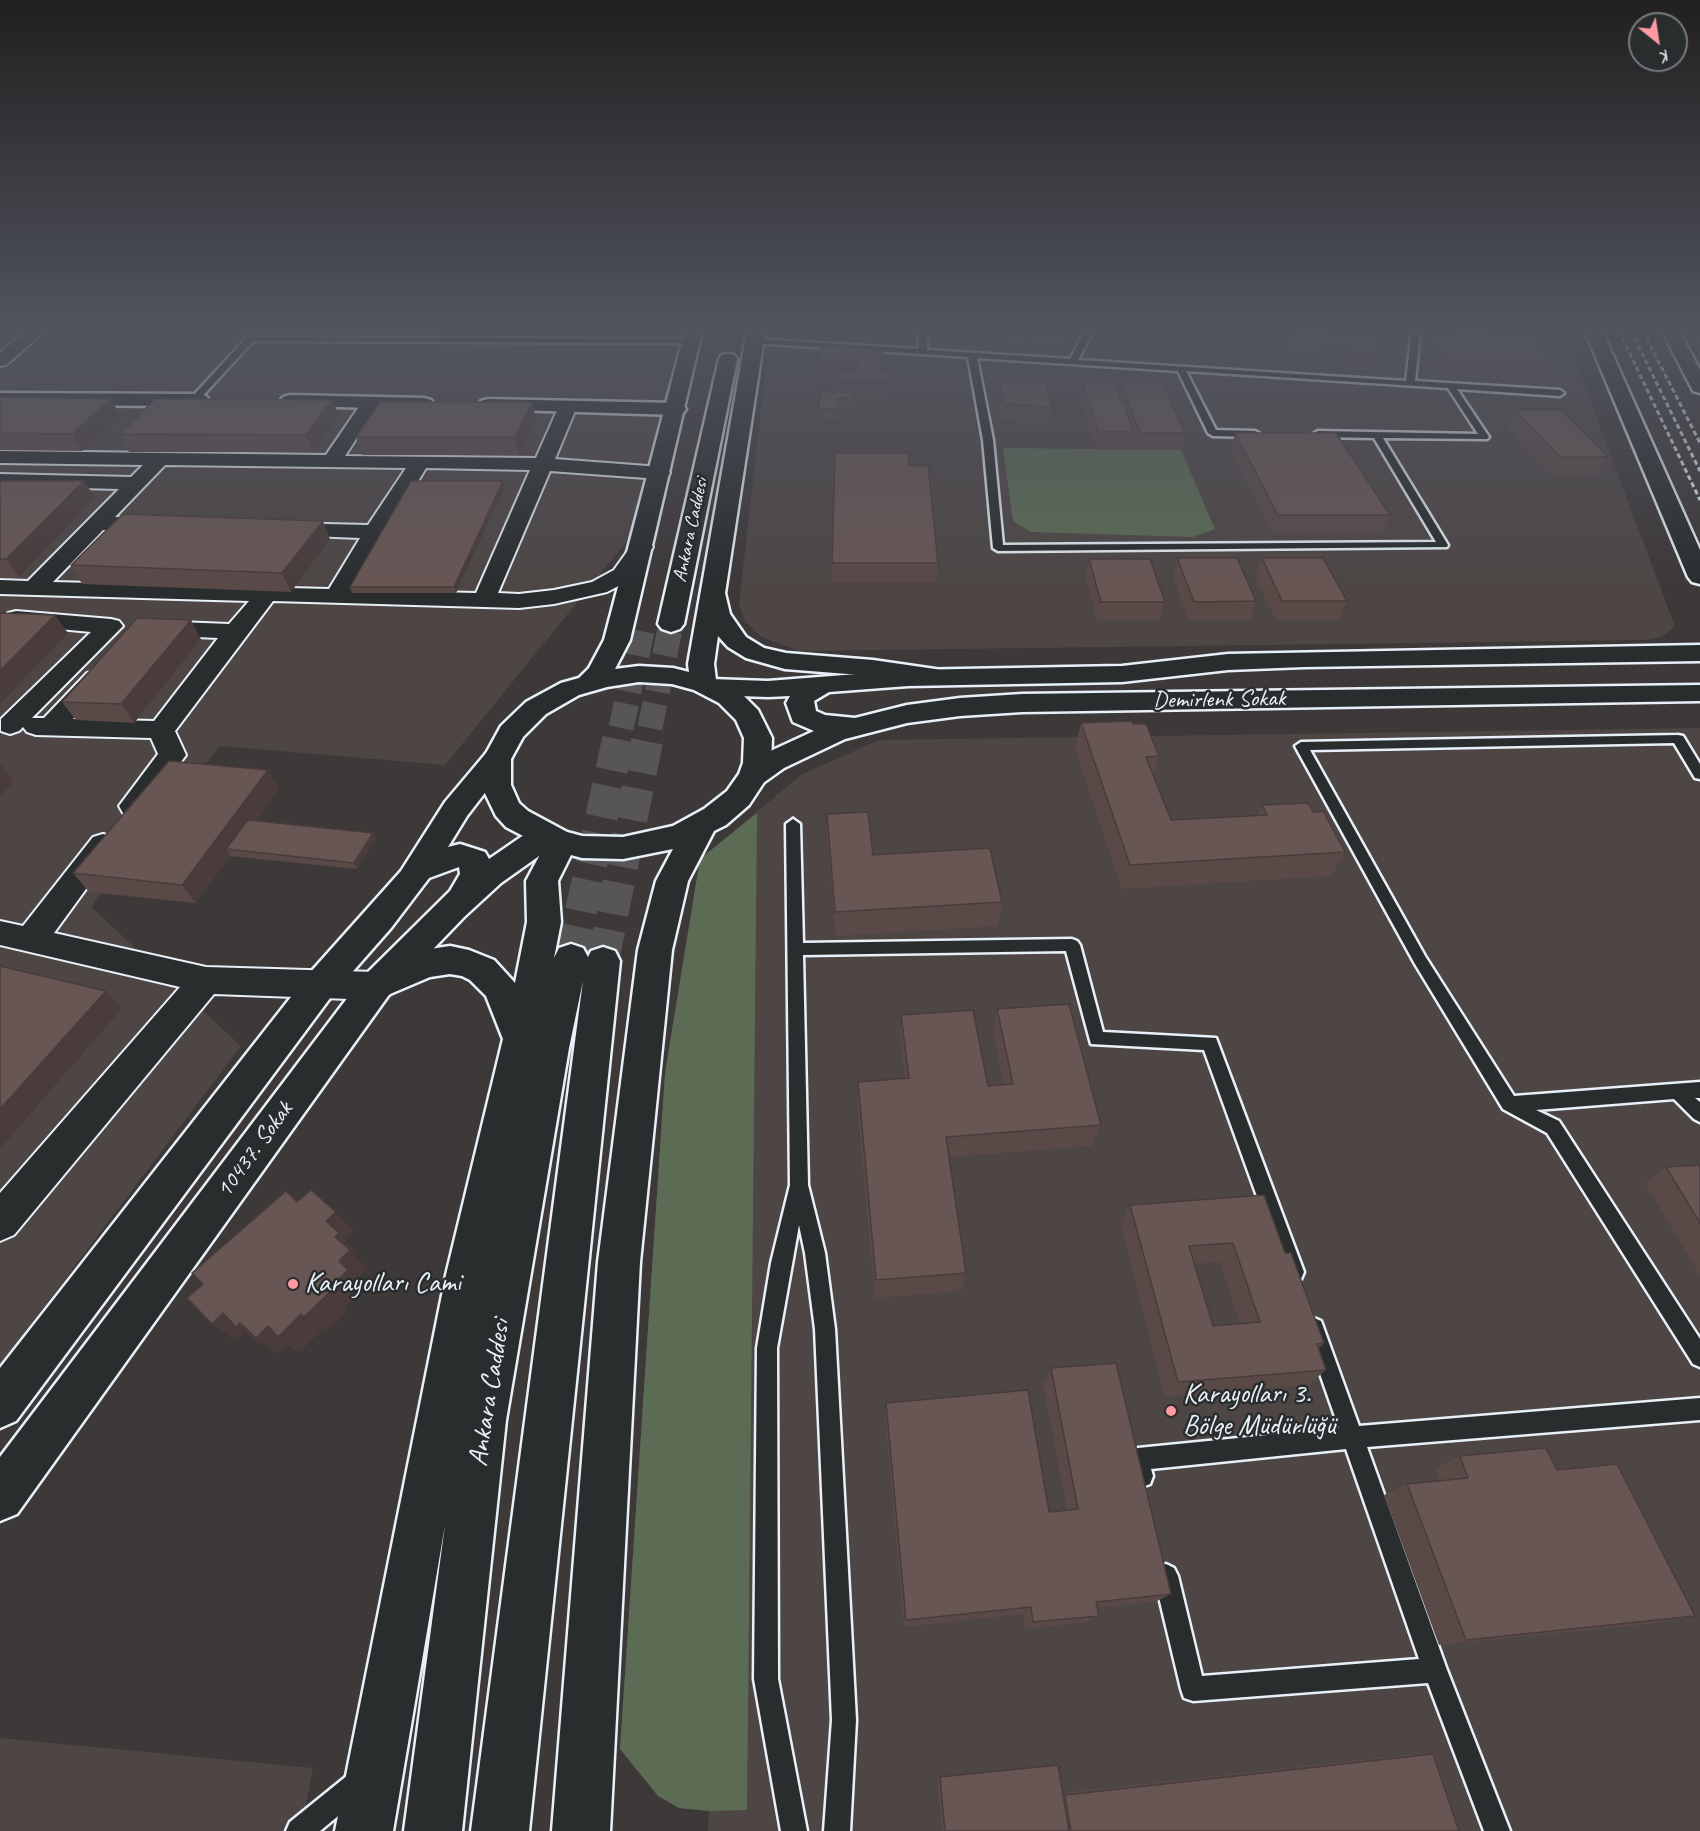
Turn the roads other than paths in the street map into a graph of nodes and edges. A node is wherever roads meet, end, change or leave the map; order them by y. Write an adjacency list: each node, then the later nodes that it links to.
1 (143, 416): 12 (street)
2 (361, 416): 21 (street)
3 (563, 416): 23 (street)
4 (674, 416): 24 (street)
5 (693, 416): 16 (street, Ankara Caddesi)
6 (726, 416): 39 (street, Ankara Caddesi)
7 (737, 416): 35 (street)
8 (984, 416): 15 (lane)
9 (1204, 416): 13 (lane)
10 (1471, 416): 15 (lane)
11 (1630, 416): 32 (street)
12 (137, 422)
13 (1271, 434)
14 (1306, 434): 15 (lane)
15 (1377, 435)
16 (688, 441)
17 (114, 444): 19 (street)
18 (0, 457): 19 (street)
19 (98, 458): 20 (street)
20 (160, 459): 21 (street); 26 (street)
21 (332, 461): 22 (street)
22 (420, 462): 23 (street); 30 (street)
23 (542, 464): 24 (street); 38 (street)
24 (660, 473): 31 (street)
25 (0, 480): 26 (street)
26 (135, 483): 27 (street)
27 (97, 522): 28 (street); 34 (street)
28 (178, 525)
29 (270, 529): 30 (street)
30 (374, 532): 37 (street)
31 (642, 547): 38 (street); 48 (street)
32 (1700, 577)
33 (0, 587): 34 (street)
34 (40, 588): 36 (street); 40 (street)
35 (713, 593): 47 (street); 49 (street)
36 (266, 595): 37 (street); 42 (street)
37 (337, 595): 38 (street)
38 (484, 600)
39 (671, 624)
40 (8, 625): 41 (street)
41 (111, 626): 42 (street); 54 (street)
42 (236, 631): 57 (street)
43 (1700, 653): 45 (street)
44 (113, 661): 56 (street)
45 (1122, 674): 46 (street, Demirlenk Sokak); 47 (street)
46 (1700, 675)
47 (934, 677): 50 (street)
48 (588, 683): 49 (street, 10437. Sokak); 58 (street, 10437. Sokak)
49 (707, 686): 50 (street); 60 (street)
50 (821, 686): 55 (street)
51 (1700, 693): 52 (street, Demirlenk Sokak)
52 (1022, 703): 53 (street); 55 (street, Demirlenk Sokak)
53 (1700, 713)
54 (5, 725): 56 (street)
55 (855, 726): 60 (street, Demirlenk Sokak)
56 (50, 727): 57 (street)
57 (161, 730): 66 (street)
58 (497, 759): 63 (street); 64 (street, 10437. Sokak)
59 (1700, 775): 74 (lane)
60 (753, 776): 62 (street)
61 (793, 824): 67 (lane)
62 (701, 826): 63 (street); 93 (street)
63 (553, 839): 65 (street, 10437. Sokak); 71 (street)
64 (417, 870): 65 (street); 69 (street, 10437. Sokak)
65 (462, 899): 70 (street, 10437. Sokak)
66 (15, 936): 68 (street)
67 (797, 949): 76 (lane); 78 (lane)
68 (206, 980): 69 (street); 77 (street)
69 (321, 984): 70 (street); 81 (street, 10437. Sokak)
70 (376, 986): 71 (street); 85 (street, 10437. Sokak)
71 (521, 1039): 88 (street)
72 (1700, 1090): 73 (lane)
73 (1677, 1091): 74 (lane); 75 (lane)
74 (1509, 1104): 80 (lane)
75 (1700, 1114)
76 (799, 1185): 94 (lane); 95 (lane)
77 (6, 1207)
78 (1300, 1291)
79 (1309, 1313): 83 (lane)
80 (1700, 1357)
81 (0, 1405)
82 (1700, 1409): 83 (lane)
83 (1354, 1437): 84 (lane); 87 (lane)
84 (1146, 1494)
85 (0, 1497)
86 (1160, 1551): 87 (lane)
87 (1435, 1670): 96 (lane)
88 (373, 1771): 89 (lane); 90 (street)
89 (299, 1831)
90 (364, 1831)
91 (433, 1831): 92 (street, Ankara Caddesi)
92 (500, 1831)
93 (581, 1831)
94 (794, 1831)
95 (837, 1831)
96 (1497, 1831)

